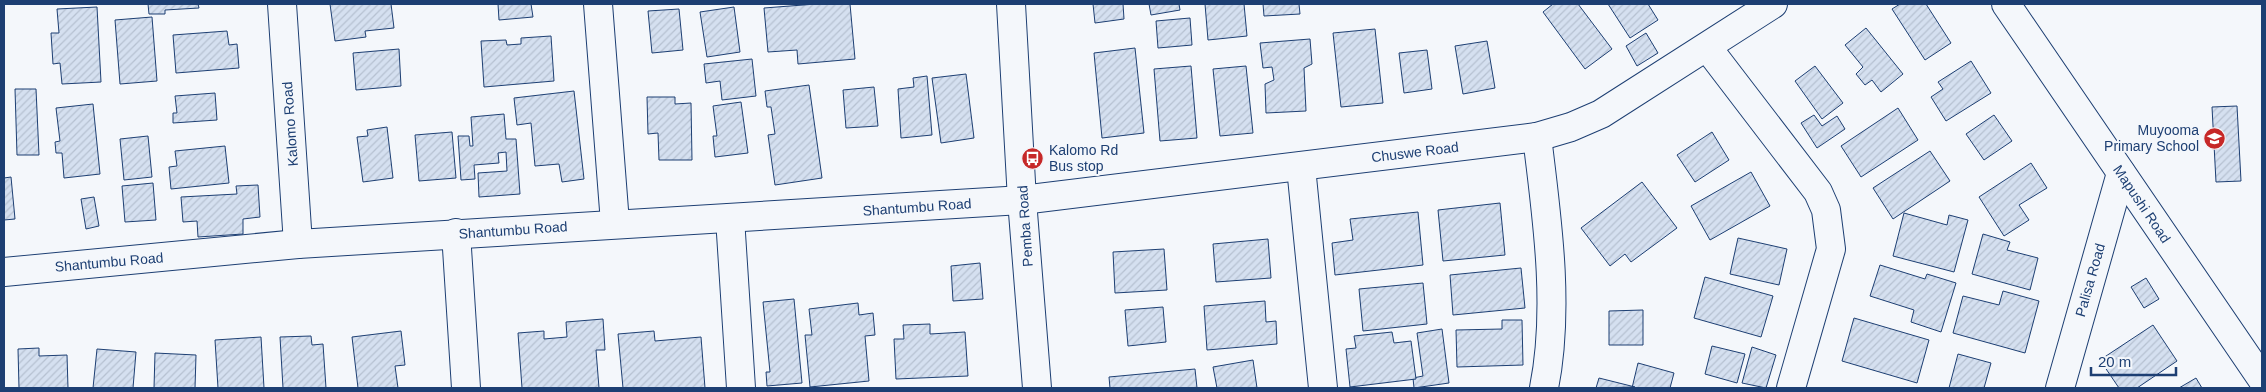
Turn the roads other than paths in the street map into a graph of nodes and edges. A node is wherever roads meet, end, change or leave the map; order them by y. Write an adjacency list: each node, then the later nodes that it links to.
1 (282, 4): 14 (street, Kalomo Road)
2 (598, 4): 12 (street)
3 (1011, 4): 10 (street, Pemba Road)
4 (1773, 4): 6 (street, Chuswe Road)
5 (2006, 4): 9 (street, Mapushi Road)
6 (1707, 47): 7 (street, Chuswe Road); 22 (street)
7 (1537, 137): 8 (street, Chuswe Road); 21 (street)
8 (1301, 166): 10 (street, Chuswe Road); 20 (street)
9 (2120, 173): 16 (street, Mapushi Road); 23 (street, Palisa Road)
10 (1022, 200): 11 (street, Shantumbu Road); 19 (street, Pemba Road)
11 (730, 218): 12 (street, Shantumbu Road); 18 (street)
12 (615, 223): 13 (street, Shantumbu Road)
13 (456, 233): 14 (street, Shantumbu Road); 17 (street)
14 (298, 244): 15 (street, Shantumbu Road)
15 (4, 272)
16 (2262, 379)
17 (466, 388)
18 (741, 388)
19 (1037, 388)
20 (1324, 388)
21 (1544, 388)
22 (1791, 388)
23 (2060, 388)

